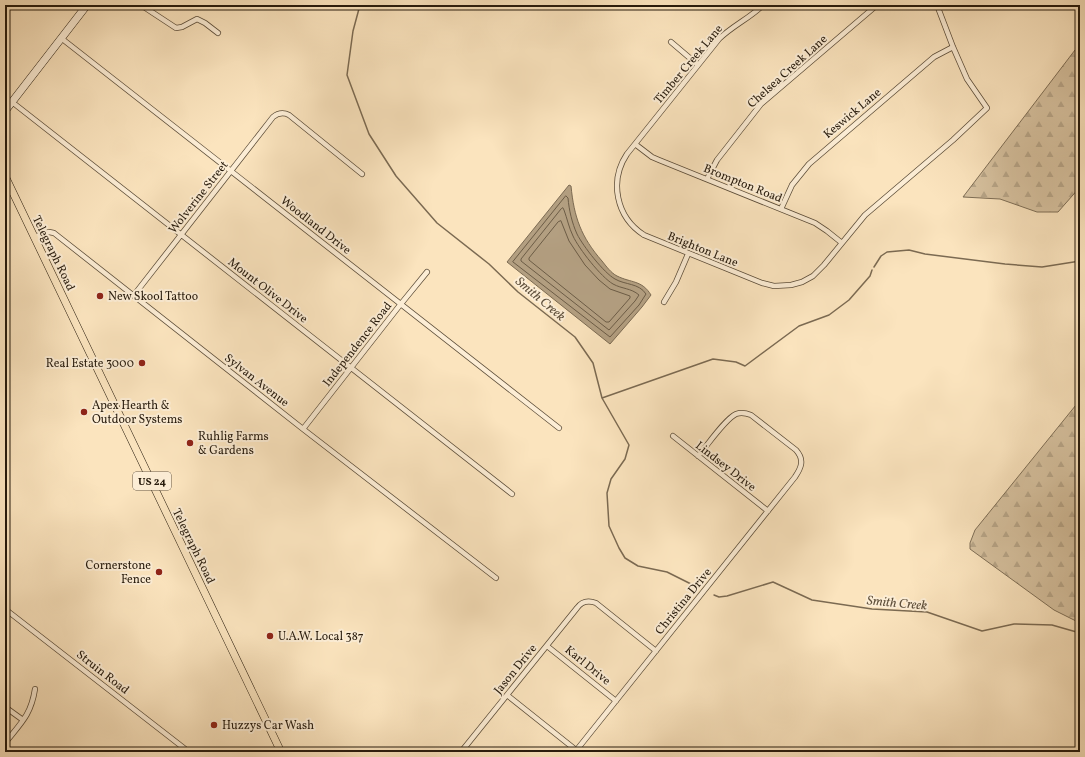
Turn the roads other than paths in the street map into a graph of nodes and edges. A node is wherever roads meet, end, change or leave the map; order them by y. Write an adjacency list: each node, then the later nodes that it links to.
1 (87, 5): 7 (street)
2 (141, 5): 6 (street)
3 (763, 5): 10 (street, Timber Creek Lane)
4 (877, 5): 17 (street, Chelsea Creek Lane)
5 (937, 5): 9 (street)
6 (218, 33)
7 (61, 38): 11 (street); 14 (street, Woodland Drive)
8 (670, 42): 10 (street)
9 (954, 47): 18 (street, Keswick Lane); 21 (street, Brighton Lane)
10 (698, 65): 13 (street, Timber Creek Lane)
11 (12, 102): 12 (street); 19 (street, Mount Olive Drive)
12 (5, 111)
13 (635, 144): 17 (street, Brompton Road); 22 (street, Brighton Lane)
14 (230, 171): 15 (street, Wolverine Street); 19 (street, Wolverine Street); 26 (street, Woodland Drive)
15 (362, 174)
16 (5, 176): 20 (main road, Telegraph Road / US 24)
17 (707, 179): 18 (street, Brompton Road)
18 (781, 209): 21 (street, Brompton Road)
19 (181, 235): 24 (street, Wolverine Street); 27 (street, Mount Olive Drive)
20 (34, 237): 24 (street, Sylvan Avenue); 46 (main road, Telegraph Road / US 24)
21 (842, 243): 22 (street, Brighton Lane)
22 (688, 254): 25 (street)
23 (427, 272): 26 (street, Independence Road)
24 (134, 295): 29 (street, Sylvan Avenue)
25 (664, 302)
26 (400, 304): 27 (street, Independence Road); 28 (street, Woodland Drive)
27 (352, 367): 29 (street, Independence Road); 32 (street, Mount Olive Drive)
28 (559, 428)
29 (303, 429): 34 (street, Sylvan Avenue)
30 (673, 436): 31 (street, Lindsey Drive)
31 (698, 456): 33 (street, Lindsey Drive); 33 (street, Christina Drive)
32 (512, 494)
33 (768, 511): 37 (street, Christina Drive)
34 (496, 578)
35 (5, 609): 45 (street, Struin Road)
36 (547, 646): 37 (street, Jason Drive); 39 (street, Jason Drive); 40 (street, Karl Drive)
37 (656, 651): 40 (street, Christina Drive)
38 (35, 689): 42 (street)
39 (507, 695): 44 (street); 47 (street, Jason Drive)
40 (616, 701): 44 (street, Christina Drive)
41 (5, 707): 42 (street)
42 (23, 720): 43 (street)
43 (5, 743)
44 (576, 751)
45 (189, 752)
46 (281, 752)
47 (461, 752)

